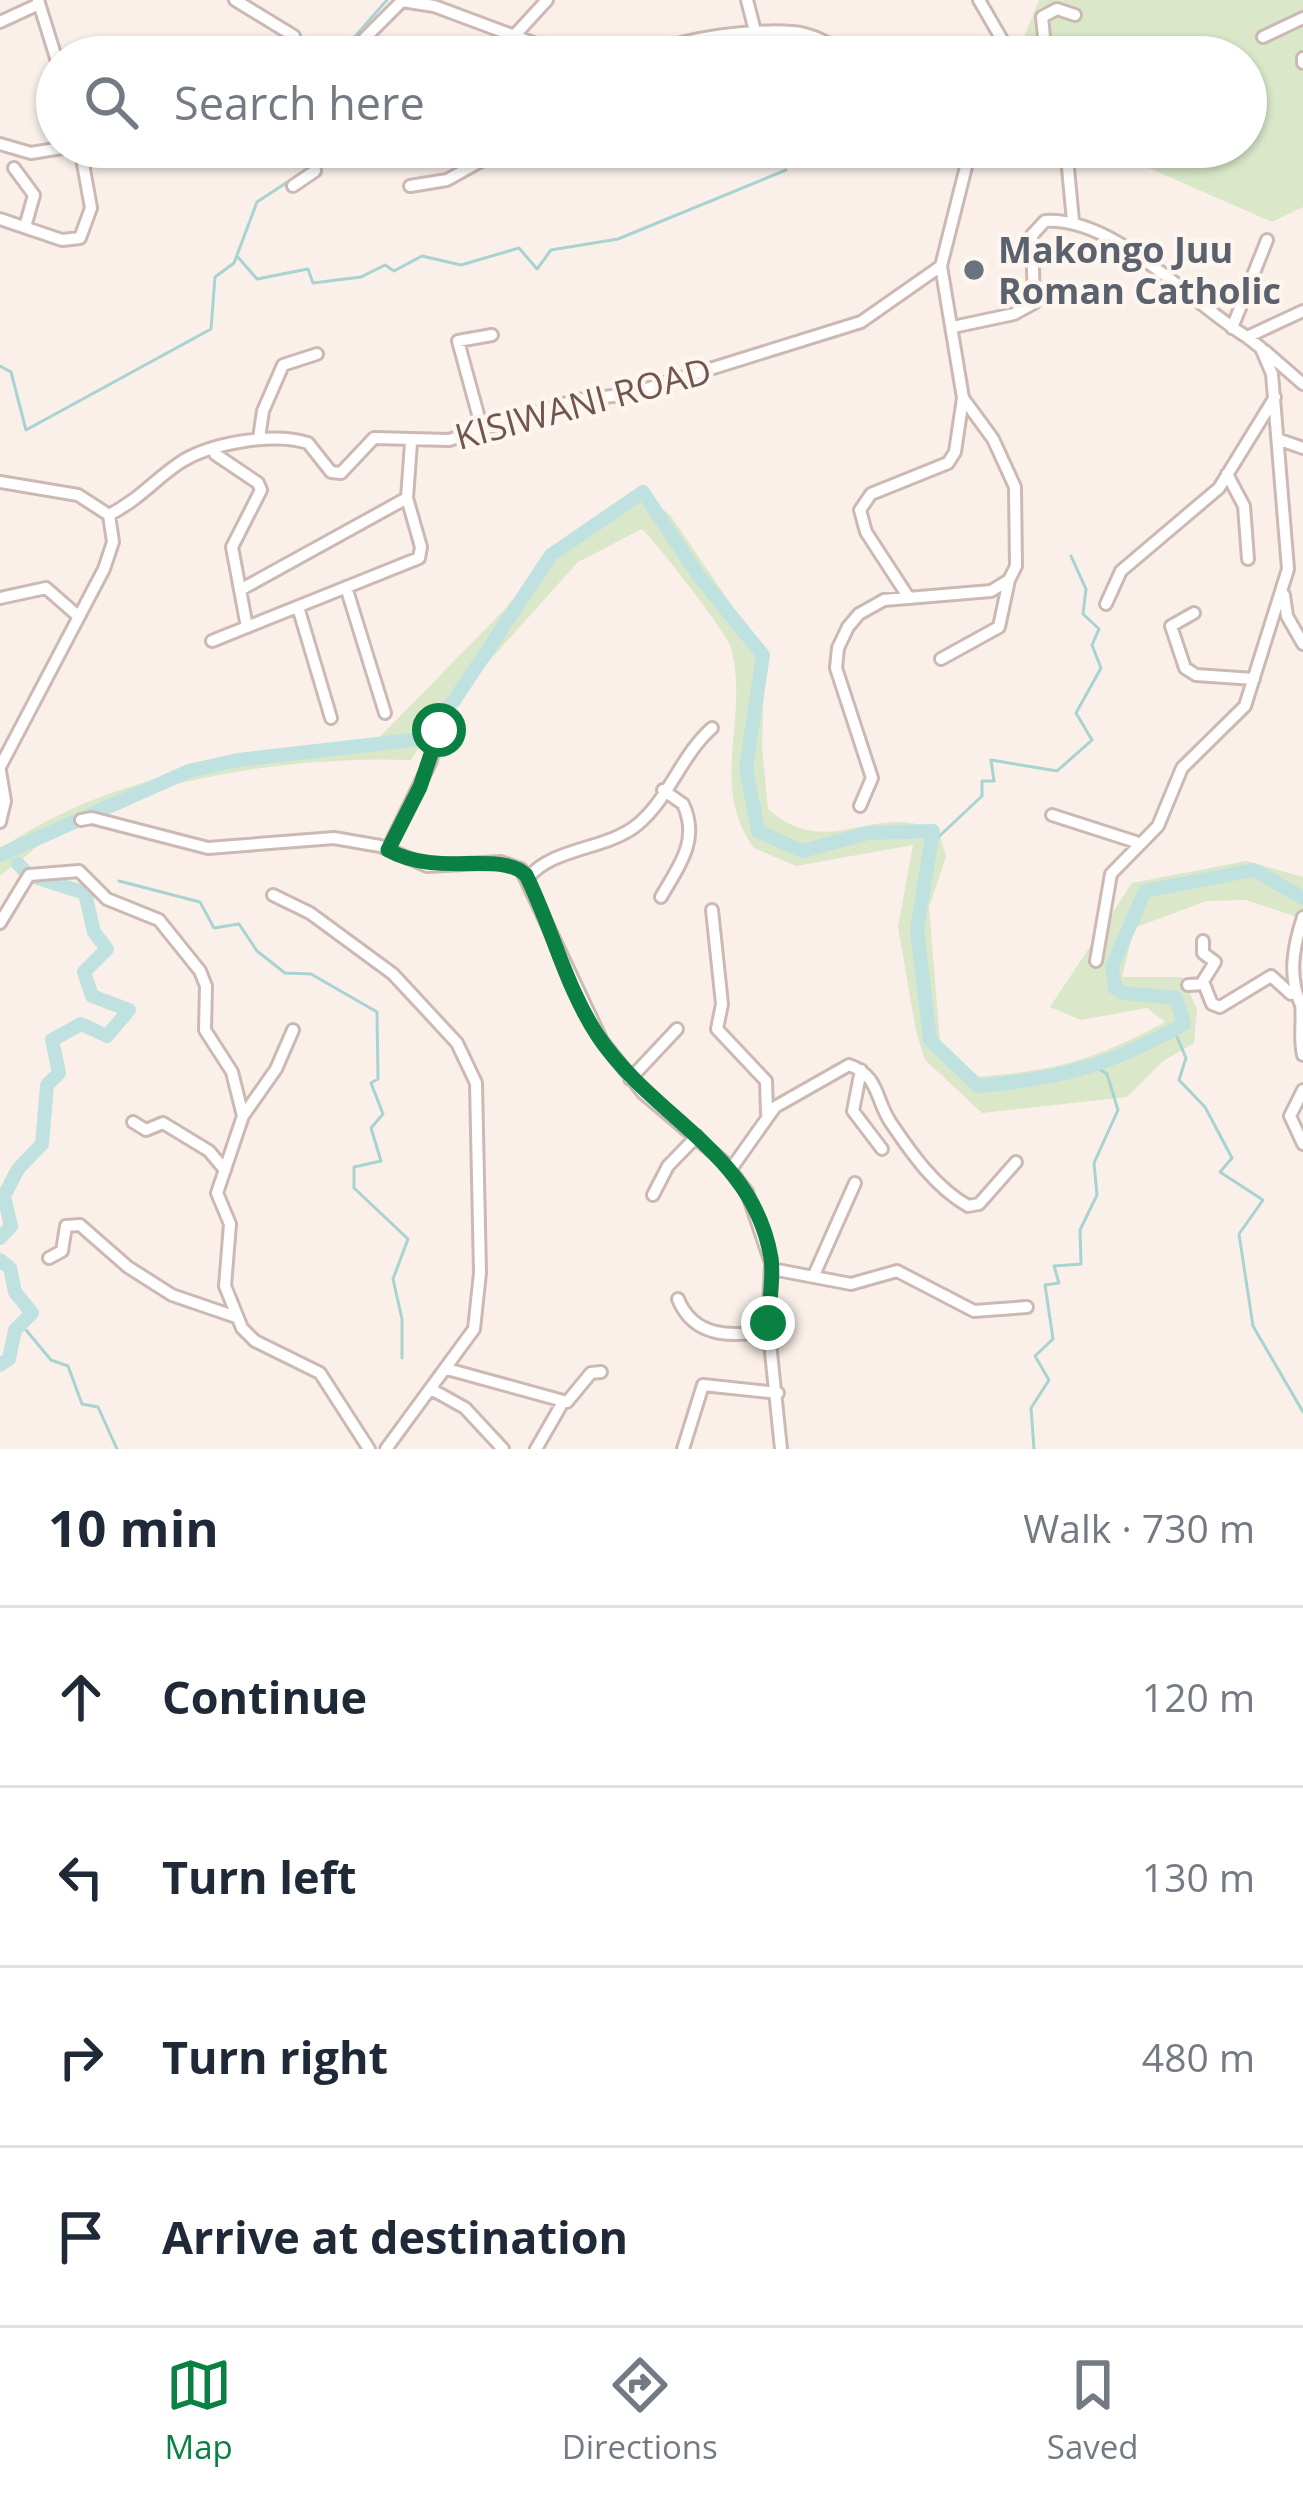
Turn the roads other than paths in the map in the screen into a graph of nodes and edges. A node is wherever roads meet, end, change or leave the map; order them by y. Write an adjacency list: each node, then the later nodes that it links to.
1 (235, 0): 11 (street)
2 (547, 0): 13 (street)
3 (747, 0): 9 (street)
4 (979, 0): 16 (street)
5 (39, 2): 8 (street); 10 (street)
6 (1075, 15): 17 (street)
7 (1303, 18): 18 (street)
8 (0, 22)
9 (756, 35): 14 (street); 15 (street)
10 (49, 36)
11 (294, 36)
12 (367, 36): 13 (street)
13 (514, 36)
14 (751, 36)
15 (812, 36)
16 (1000, 36)
17 (1044, 36)
18 (1267, 36)
19 (0, 144): 20 (street)
20 (36, 152)
21 (14, 168): 31 (street)
22 (84, 168): 31 (street)
23 (315, 168): 27 (street)
24 (468, 168): 28 (street)
25 (968, 168): 33 (street)
26 (1068, 168): 30 (street)
27 (293, 186)
28 (410, 186)
29 (0, 219): 31 (street)
30 (1072, 220): 35 (street); 36 (street)
31 (25, 227)
32 (1268, 240): 36 (street)
33 (941, 266): 35 (street); 44 (street, KISIWANI ROAD)
34 (1303, 311): 38 (street)
35 (953, 327): 43 (street)
36 (1232, 328): 38 (street)
37 (492, 335): 44 (street)
38 (1247, 337): 39 (street)
39 (1261, 348): 41 (street); 42 (street)
40 (317, 353): 45 (street)
41 (1303, 384)
42 (1275, 397): 46 (street); 50 (street)
43 (964, 398): 55 (street); 60 (street)
44 (482, 429): 47 (street, KISIWANI ROAD)
45 (259, 438): 47 (street, KISIWANI ROAD); 49 (street, KISIWANI ROAD)
46 (1280, 440): 48 (street); 56 (street)
47 (411, 443): 52 (street)
48 (1303, 448)
49 (206, 452): 53 (street, KISIWANI ROAD); 58 (street)
50 (1227, 474): 54 (street); 61 (street)
51 (0, 482): 53 (street)
52 (407, 498): 57 (street); 58 (street)
53 (109, 515): 64 (street)
54 (1248, 559)
55 (1009, 580): 60 (street); 68 (street)
56 (1284, 586): 67 (street); 69 (street)
57 (346, 587): 62 (street); 70 (street)
58 (240, 590): 65 (street)
59 (0, 598): 64 (street)
60 (909, 598): 76 (street)
61 (1106, 604)
62 (298, 607): 65 (street); 71 (street)
63 (1194, 613): 69 (street)
64 (78, 616): 74 (street)
65 (247, 627): 66 (street)
66 (212, 641)
67 (1303, 644)
68 (941, 659)
69 (1254, 679): 80 (street)
70 (386, 712)
71 (331, 718)
72 (439, 722): 81 (street)
73 (712, 728): 75 (street)
74 (0, 769): 79 (street)
75 (663, 790): 82 (street); 84 (street)
76 (860, 806)
77 (1052, 814): 80 (street)
78 (81, 820): 81 (street)
79 (0, 822)
80 (1136, 842): 89 (street)
81 (388, 850): 82 (street)
82 (529, 878): 97 (street)
83 (273, 895): 117 (street)
84 (661, 897)
85 (712, 910): 100 (street)
86 (1303, 917): 92 (street)
87 (0, 923): 99 (street)
88 (1203, 941): 90 (street)
89 (1096, 962)
90 (1202, 983): 91 (street); 92 (street)
91 (1188, 985)
92 (1299, 1001): 95 (street)
93 (677, 1029): 97 (street)
94 (292, 1030): 99 (street)
95 (1303, 1054)
96 (861, 1070): 100 (street); 104 (street); 105 (street)
97 (630, 1078): 102 (street)
98 (1303, 1090): 103 (street)
99 (243, 1115): 107 (street)
100 (766, 1117): 106 (street)
101 (133, 1122): 107 (street)
102 (697, 1136): 106 (street); 109 (street)
103 (1303, 1144)
104 (882, 1149)
105 (1016, 1162)
106 (731, 1169): 111 (street)
107 (225, 1170): 115 (street)
108 (855, 1184): 112 (street)
109 (653, 1196)
110 (49, 1258): 115 (street)
111 (772, 1269): 112 (street); 116 (street)
112 (814, 1275): 114 (street)
113 (677, 1299): 116 (street)
114 (1028, 1306)
115 (236, 1317): 122 (street)
116 (769, 1331): 120 (street)
117 (448, 1369): 119 (street); 121 (street)
118 (602, 1372): 121 (street)
119 (431, 1389): 123 (street); 124 (street)
120 (778, 1394): 126 (street); 127 (street)
121 (563, 1402): 125 (street)
122 (369, 1449)
123 (386, 1449)
124 (503, 1449)
125 (536, 1449)
126 (682, 1449)
127 (782, 1449)

